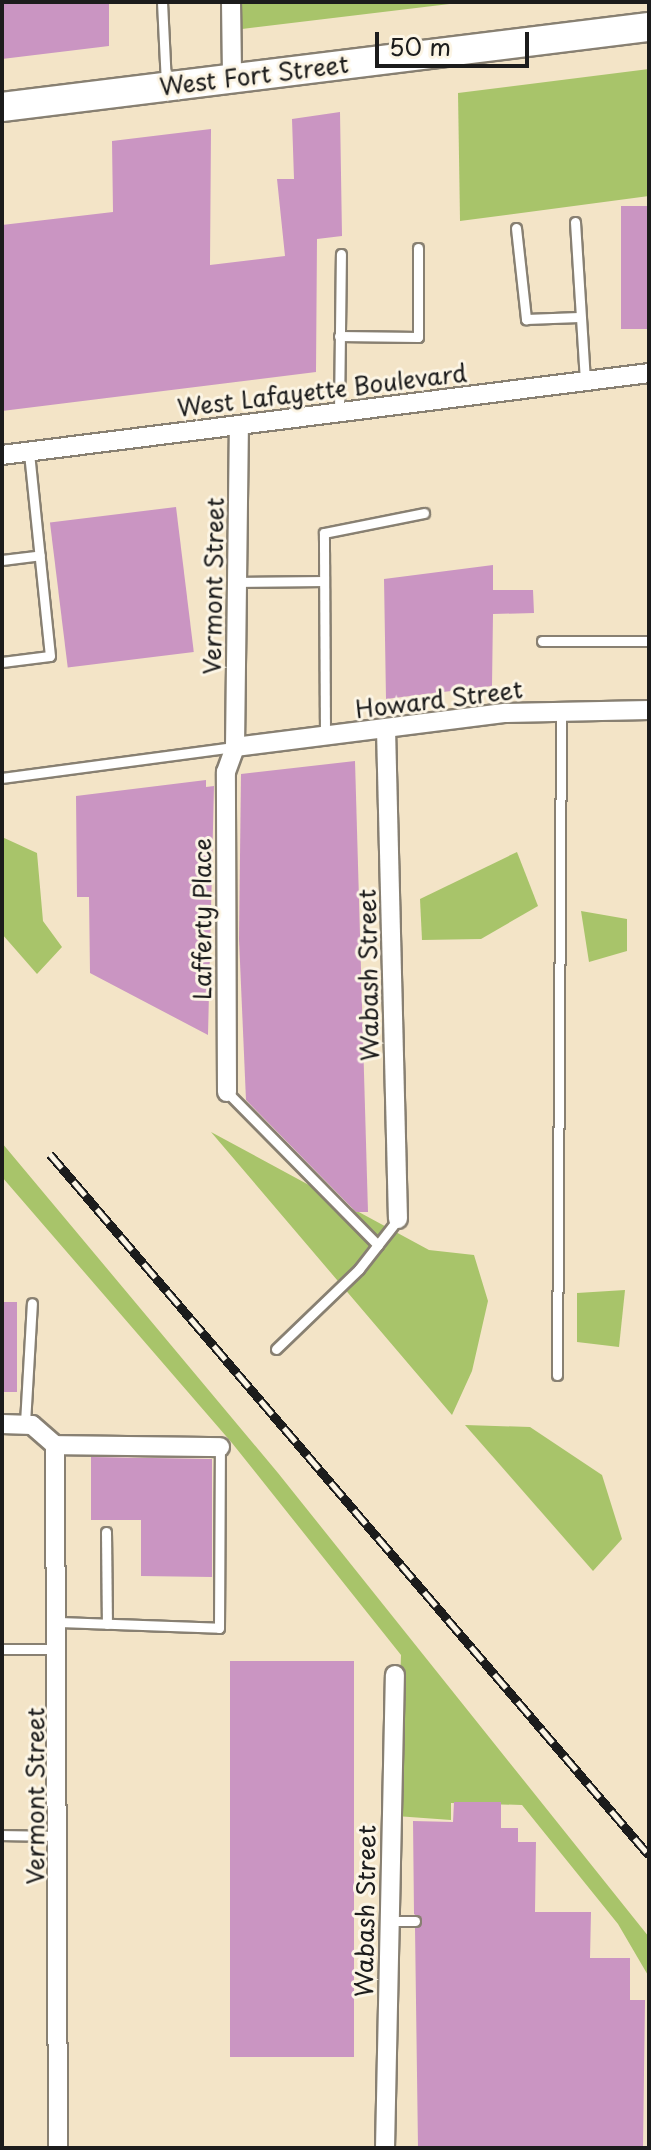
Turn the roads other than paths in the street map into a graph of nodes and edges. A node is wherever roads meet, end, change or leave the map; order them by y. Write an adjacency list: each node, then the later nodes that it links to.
1 (162, 2): 5 (lane)
2 (231, 2): 4 (street)
3 (649, 27): 4 (main road, West Fort Street)
4 (232, 78): 5 (main road, West Fort Street)
5 (166, 86): 6 (main road, West Fort Street)
6 (2, 107)
7 (575, 222): 11 (lane)
8 (516, 228): 11 (lane)
9 (418, 248): 12 (lane)
10 (341, 254): 12 (lane)
11 (579, 317): 14 (lane)
12 (339, 336): 15 (lane)
13 (649, 373): 14 (street, West Lafayette Boulevard)
14 (585, 381): 15 (street, West Lafayette Boulevard)
15 (339, 413): 16 (street, West Lafayette Boulevard)
16 (239, 425): 17 (street, West Lafayette Boulevard); 23 (street, Vermont Street)
17 (29, 452): 18 (street, West Lafayette Boulevard); 20 (lane)
18 (2, 455)
19 (424, 513): 22 (lane)
20 (40, 555): 21 (lane); 26 (lane)
21 (2, 560)
22 (321, 581): 23 (lane); 30 (lane)
23 (237, 582): 31 (street, Vermont Street)
24 (542, 641): 25 (lane)
25 (649, 641)
26 (2, 662)
27 (649, 710): 28 (street, Howard Street)
28 (561, 711): 29 (street, Howard Street); 38 (lane)
29 (386, 729): 30 (street, Howard Street); 34 (street, Wabash Street)
30 (325, 736): 31 (street, Howard Street)
31 (235, 747): 32 (lane); 33 (street, Lafferty Place)
32 (2, 778)
33 (227, 1092): 35 (lane)
34 (398, 1219): 35 (lane)
35 (378, 1245): 37 (lane)
36 (32, 1303): 39 (lane)
37 (276, 1349)
38 (557, 1375)
39 (25, 1423): 40 (street); 41 (street)
40 (2, 1424)
41 (55, 1445): 42 (street); 44 (street, Vermont Street)
42 (220, 1447): 45 (lane)
43 (106, 1532): 45 (lane)
44 (59, 1622): 45 (lane); 47 (street, Vermont Street)
45 (107, 1624)
46 (2, 1649): 47 (lane)
47 (59, 1649): 50 (street, Vermont Street)
48 (395, 1675): 51 (street, Wabash Street)
49 (2, 1835): 50 (lane)
50 (60, 1836): 53 (street, Vermont Street)
51 (389, 1921): 52 (lane); 54 (street, Wabash Street)
52 (415, 1921)
53 (58, 2148)
54 (385, 2148)

